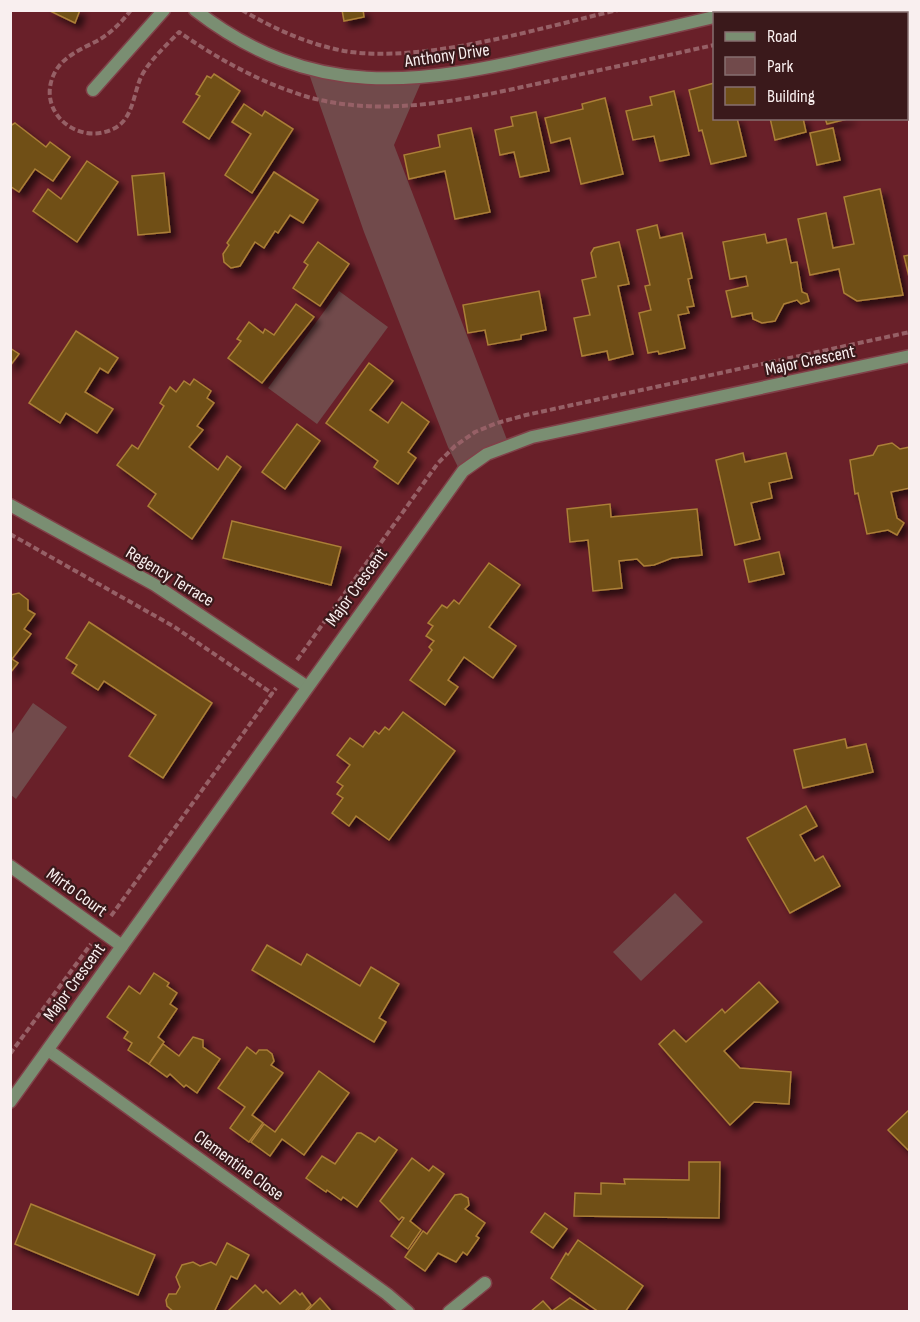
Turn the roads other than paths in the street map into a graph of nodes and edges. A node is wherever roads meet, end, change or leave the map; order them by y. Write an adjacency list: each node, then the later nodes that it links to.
1 (164, 10): 4 (street)
2 (195, 10): 3 (street, Anthony Drive)
3 (713, 17)
4 (93, 90)
5 (909, 356): 7 (street, Major Crescent)
6 (10, 505): 7 (street, Regency Terrace)
7 (306, 686): 9 (street, Major Crescent)
8 (10, 866): 9 (street, Mirto Court)
9 (122, 946): 10 (street, Major Crescent)
10 (48, 1050): 11 (street, Major Crescent); 13 (street, Clementine Close)
11 (10, 1102)
12 (485, 1283): 14 (street)
13 (408, 1311)
14 (449, 1311)

